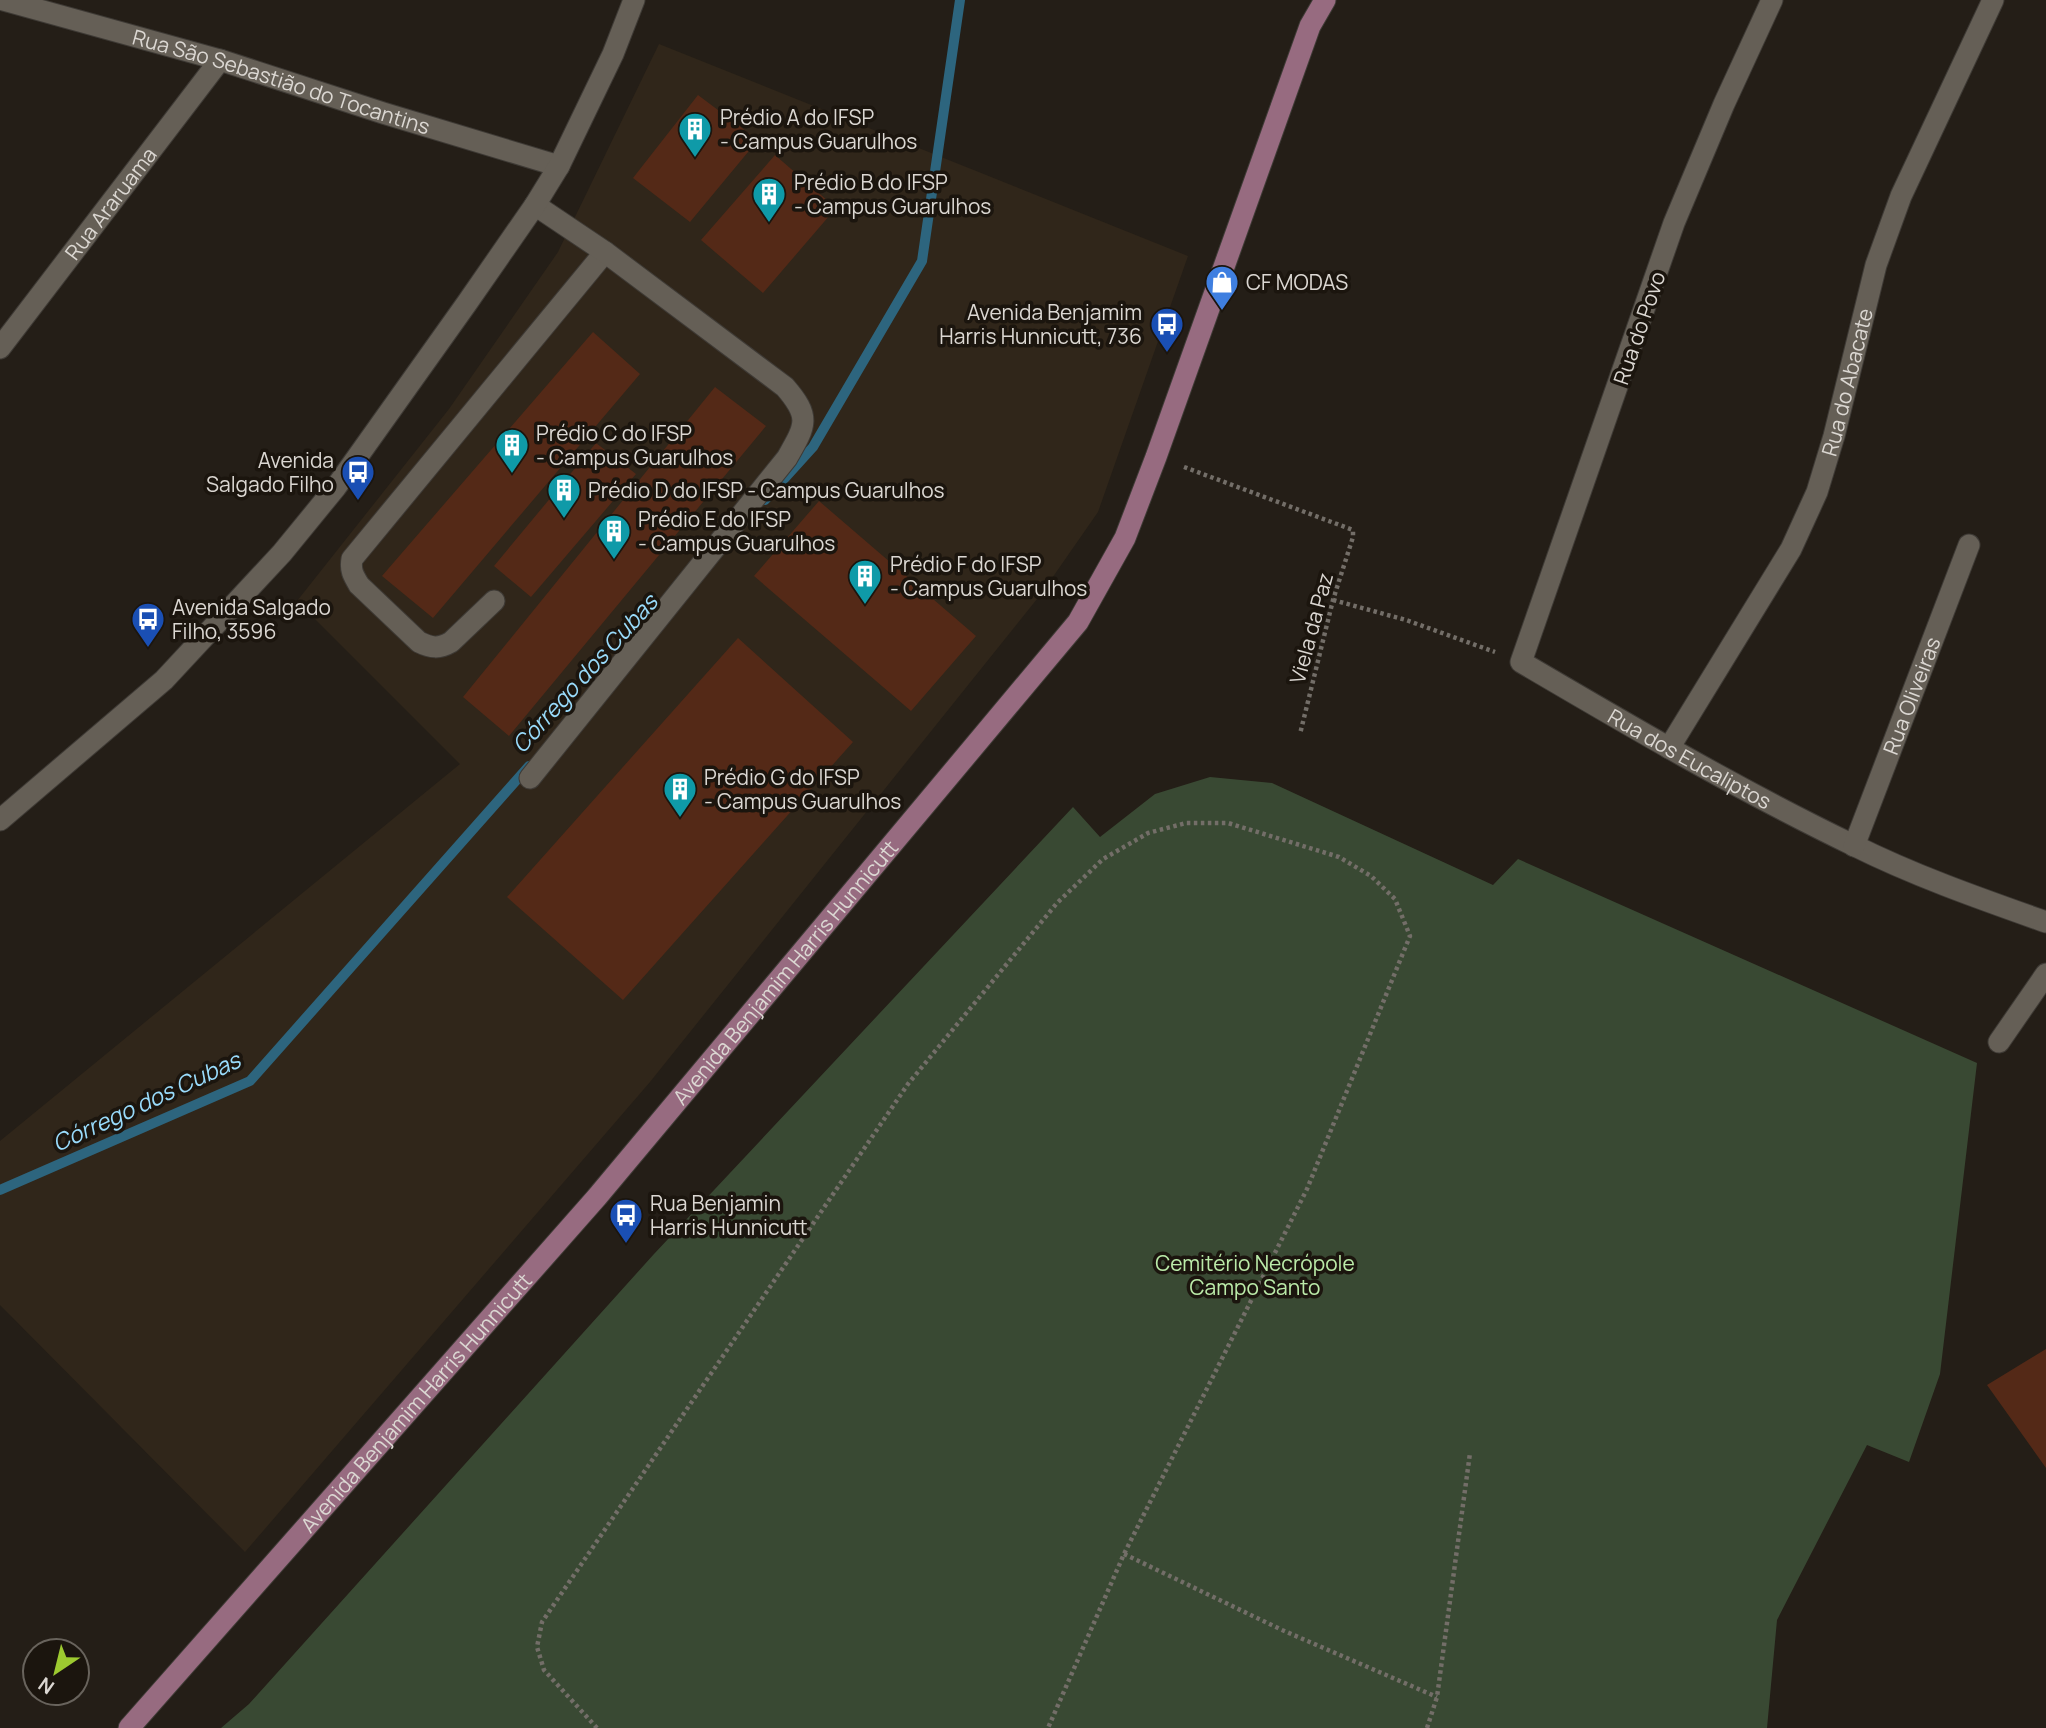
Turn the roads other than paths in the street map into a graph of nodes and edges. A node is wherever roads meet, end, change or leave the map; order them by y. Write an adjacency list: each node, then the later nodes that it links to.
1 (3, 0): 8 (street, Rua São Sebastião do Tocantins)
2 (634, 0): 9 (street)
3 (1313, 0): 7 (main road)
4 (1325, 0): 7 (main road, Avenida Benjamim Harris Hunnicutt)
5 (1772, 0): 15 (street, Rua do Povo)
6 (1993, 0): 16 (street, Rua do Abacate)
7 (1310, 26): 24 (main road, Avenida Benjamim Harris Hunnicutt)
8 (220, 60): 9 (street, Rua São Sebastião do Tocantins); 12 (street, Rua Araruama)
9 (559, 166): 10 (street)
10 (535, 205): 11 (street); 18 (street)
11 (605, 252): 14 (street); 17 (street)
12 (0, 348)
13 (1969, 545): 20 (street, Rua Oliveiras)
14 (494, 601)
15 (1521, 662): 16 (street, Rua dos Eucaliptos)
16 (1669, 748): 20 (street, Rua dos Eucaliptos)
17 (530, 778)
18 (10, 799): 19 (street)
19 (0, 820)
20 (1854, 846): 21 (street, Rua dos Eucaliptos)
21 (2046, 922)
22 (2046, 974): 23 (street)
23 (1999, 1042)
24 (129, 1728)

